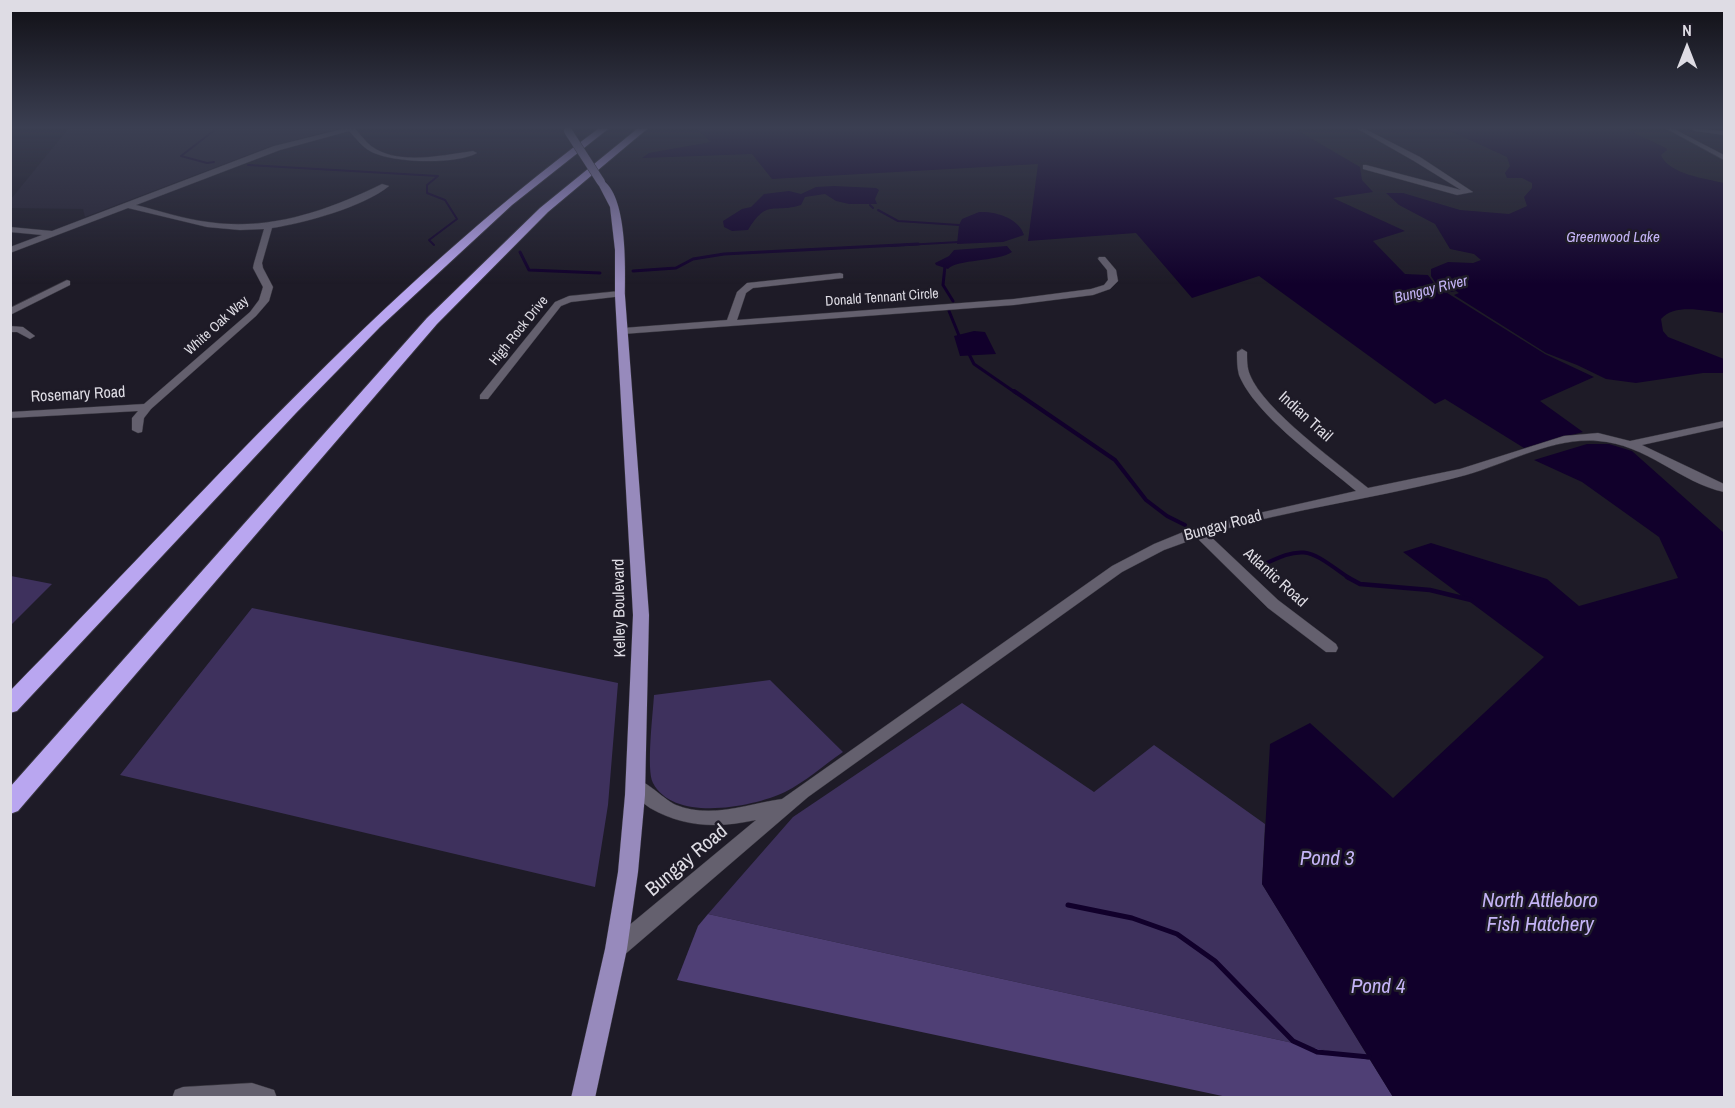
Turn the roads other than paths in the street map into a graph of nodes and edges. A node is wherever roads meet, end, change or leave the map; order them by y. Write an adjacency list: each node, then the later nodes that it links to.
1 (192, 181): 8 (street)
2 (536, 181): 33 (highway)
3 (579, 181): 35 (highway)
4 (600, 181): 16 (main road, Kelley Boulevard, bridge)
5 (1414, 181): 6 (street)
6 (1451, 181)
7 (385, 186): 9 (street)
8 (128, 205): 9 (street); 11 (street)
9 (269, 225): 24 (street, White Oak Way)
10 (10, 230): 11 (street)
11 (55, 233): 12 (street)
12 (10, 250)
13 (1102, 259): 18 (street, Donald Tennant Circle)
14 (840, 276): 18 (street)
15 (67, 283): 17 (street)
16 (620, 294): 20 (main road, Kelley Boulevard); 23 (street, High Rock Drive)
17 (10, 312)
18 (731, 323): 20 (street, Donald Tennant Circle)
19 (10, 329): 21 (street)
20 (623, 331): 34 (main road, Kelley Boulevard)
21 (30, 336)
22 (1242, 352): 30 (street, Indian Trail)
23 (484, 397)
24 (147, 407): 25 (street, Rosemary Road); 27 (street, White Oak Way)
25 (10, 415)
26 (1725, 424): 28 (street)
27 (138, 430)
28 (1630, 444): 29 (street, Bungay Road); 30 (street, Bungay Road)
29 (1725, 488)
30 (1366, 493): 31 (street, Bungay Road)
31 (1198, 531): 32 (street, Atlantic Road); 36 (street, Bungay Road)
32 (1331, 648)
33 (10, 705)
34 (635, 785): 36 (street, Bungay Road); 37 (main road, Kelley Boulevard)
35 (10, 804)
36 (785, 806): 37 (street, Bungay Road)
37 (616, 949): 40 (main road, Kelley Boulevard)
38 (183, 1098): 39 (street)
39 (266, 1098)
40 (583, 1098)

